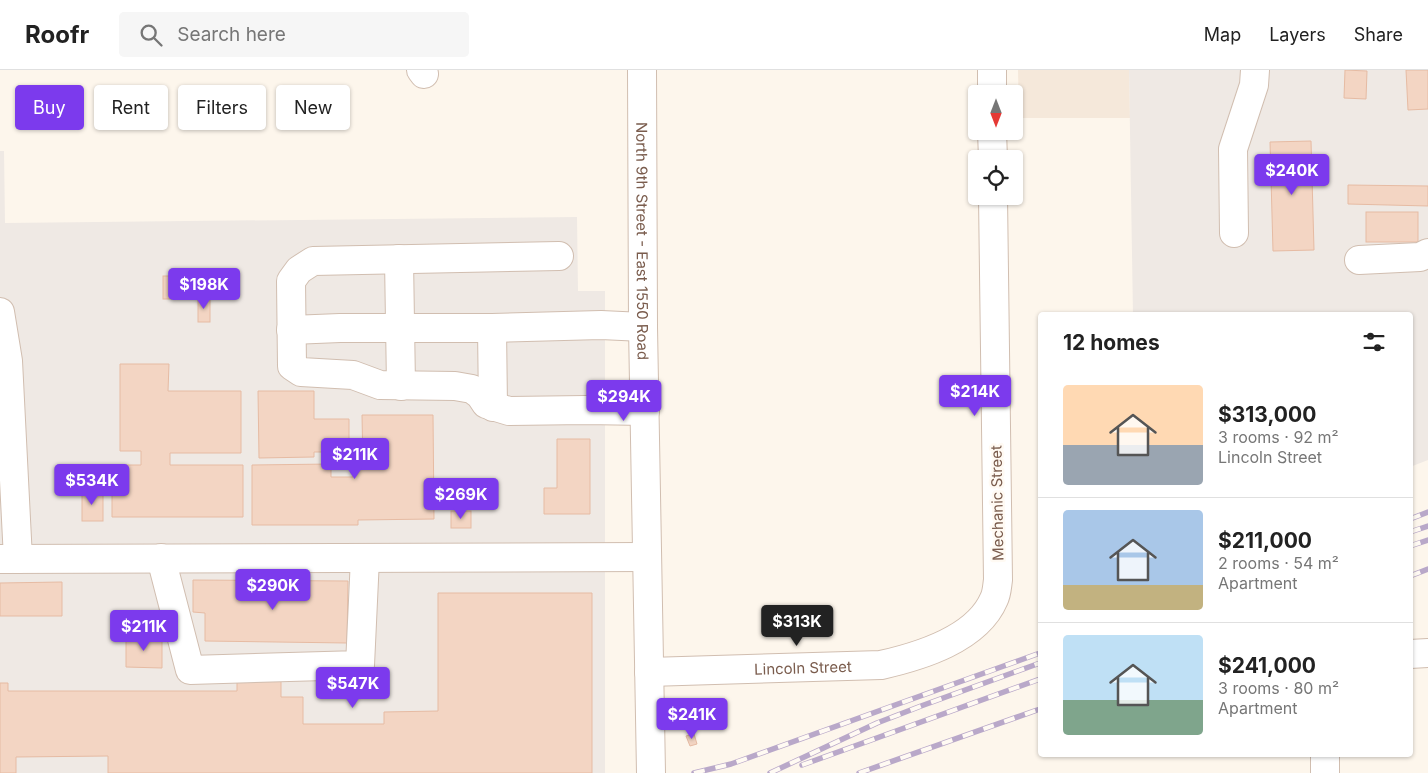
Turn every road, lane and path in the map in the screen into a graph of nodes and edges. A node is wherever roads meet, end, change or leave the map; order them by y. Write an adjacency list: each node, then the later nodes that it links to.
1 (642, 70): 12 (street, North 9th Street - East 1550 Road)
2 (992, 70): 4 (street)
3 (1255, 70): 6 (street)
4 (992, 85)
5 (993, 205): 23 (street, Mechanic Street)
6 (1234, 233)
7 (1428, 253): 10 (street)
8 (559, 256): 9 (street)
9 (399, 259): 13 (street); 15 (street)
10 (1359, 260)
11 (0, 312): 22 (street)
12 (644, 327): 14 (street); 18 (street, North 9th Street - East 1550 Road)
13 (400, 328): 14 (street); 15 (street); 16 (street)
14 (492, 328): 17 (street)
15 (291, 330): 16 (street)
16 (401, 386): 17 (street)
17 (494, 407): 18 (street)
18 (645, 411): 19 (street, North 9th Street - East 1550 Road)
19 (647, 557): 21 (street); 26 (street, North 9th Street - East 1550 Road)
20 (161, 558): 21 (street); 21 (street); 22 (street)
21 (365, 558)
22 (9, 559)
23 (952, 640): 26 (street, Lincoln Street)
24 (1428, 653): 25 (street)
25 (1413, 654)
26 (649, 672): 28 (street, North 9th Street - East 1550 Road)
27 (1324, 757): 29 (street)
28 (651, 773)
29 (1325, 773)

